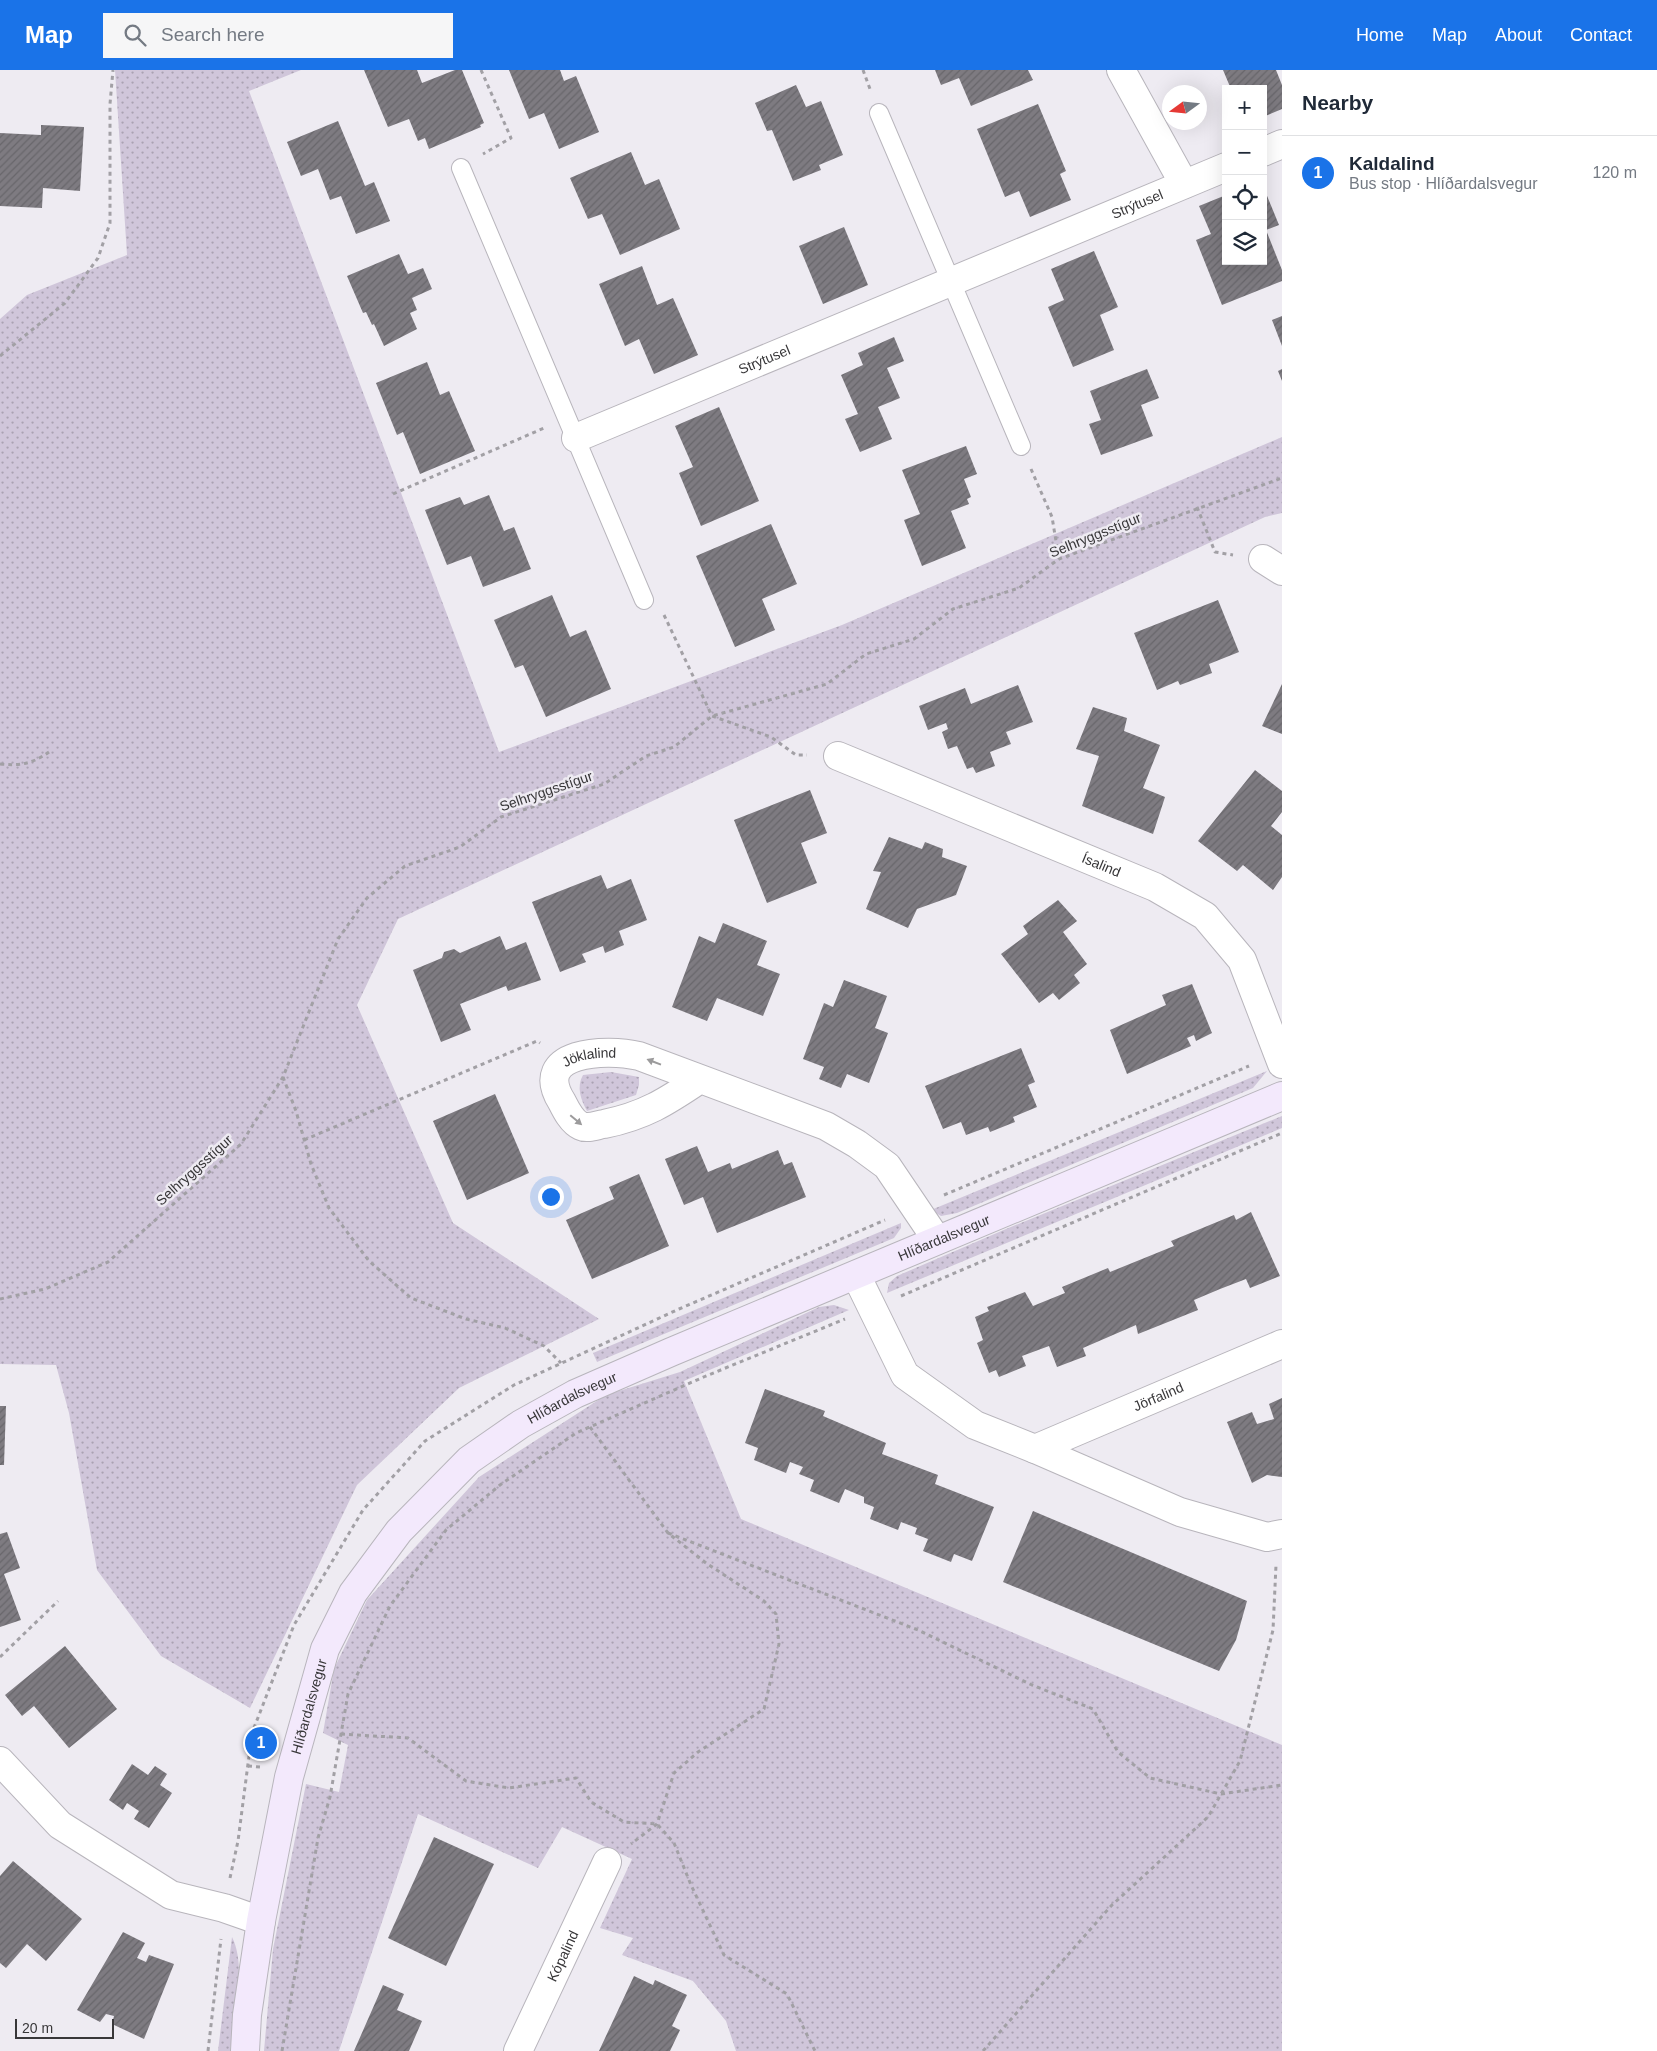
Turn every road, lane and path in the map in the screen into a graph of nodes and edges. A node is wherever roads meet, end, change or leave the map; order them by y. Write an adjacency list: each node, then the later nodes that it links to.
1 (113, 70): 11 (path)
2 (481, 70): 7 (path)
3 (1121, 70): 9 (street)
4 (879, 113): 10 (lane)
5 (1282, 144): 6 (street)
6 (1267, 150)
7 (460, 168): 12 (lane)
8 (1222, 169): 9 (street, Strýtusel)
9 (1184, 184): 10 (street, Strýtusel)
10 (952, 282): 12 (street, Strýtusel); 13 (lane)
11 (0, 356)
12 (572, 428): 15 (path); 19 (lane)
13 (1021, 446): 17 (path)
14 (1282, 478): 16 (path, Selhryggsstígur)
15 (393, 494)
16 (1197, 507): 17 (path, Selhryggsstígur); 18 (path)
17 (1058, 559): 20 (path, Selhryggsstígur)
18 (1272, 565)
19 (644, 600): 20 (path)
20 (712, 716): 22 (path); 26 (path, Selhryggsstígur)
21 (49, 752): 23 (path)
22 (838, 756): 25 (street, Ísalind)
23 (0, 764)
24 (571, 1058): 27 (street, Jöklalind, one-way to 24); 27 (street, Jöklalind, one-way to 27); 30 (path)
25 (1280, 1059): 31 (path)
26 (283, 1077): 30 (path); 34 (path, Selhryggsstígur)
27 (700, 1079): 31 (street, Jöklalind)
28 (1282, 1096): 32 (street, Hlíðardalsvegur)
29 (1282, 1133): 35 (path)
30 (304, 1140): 37 (path)
31 (915, 1207): 32 (street, Jöklalind); 37 (path)
32 (937, 1240): 33 (street, Hlíðardalsvegur)
33 (856, 1275): 35 (street); 49 (street, Hlíðardalsvegur)
34 (0, 1299)
35 (872, 1308): 38 (path); 39 (street)
36 (1282, 1344): 39 (street, Jörfalind)
37 (561, 1363): 48 (path)
38 (590, 1427): 40 (path); 52 (path)
39 (1035, 1449): 41 (street)
40 (668, 1533): 46 (path); 47 (path)
41 (1280, 1535): 46 (path)
42 (58, 1601): 43 (path)
43 (0, 1656)
44 (0, 1761): 48 (street)
45 (1282, 1785): 46 (path)
46 (1220, 1794): 54 (path)
47 (607, 1862): 53 (street, Kópalind)
48 (224, 1908): 49 (street); 50 (path)
49 (261, 1922): 51 (street, Hlíðardalsvegur)
50 (208, 2051)
51 (245, 2051)
52 (282, 2051)
53 (518, 2051)
54 (983, 2051)

